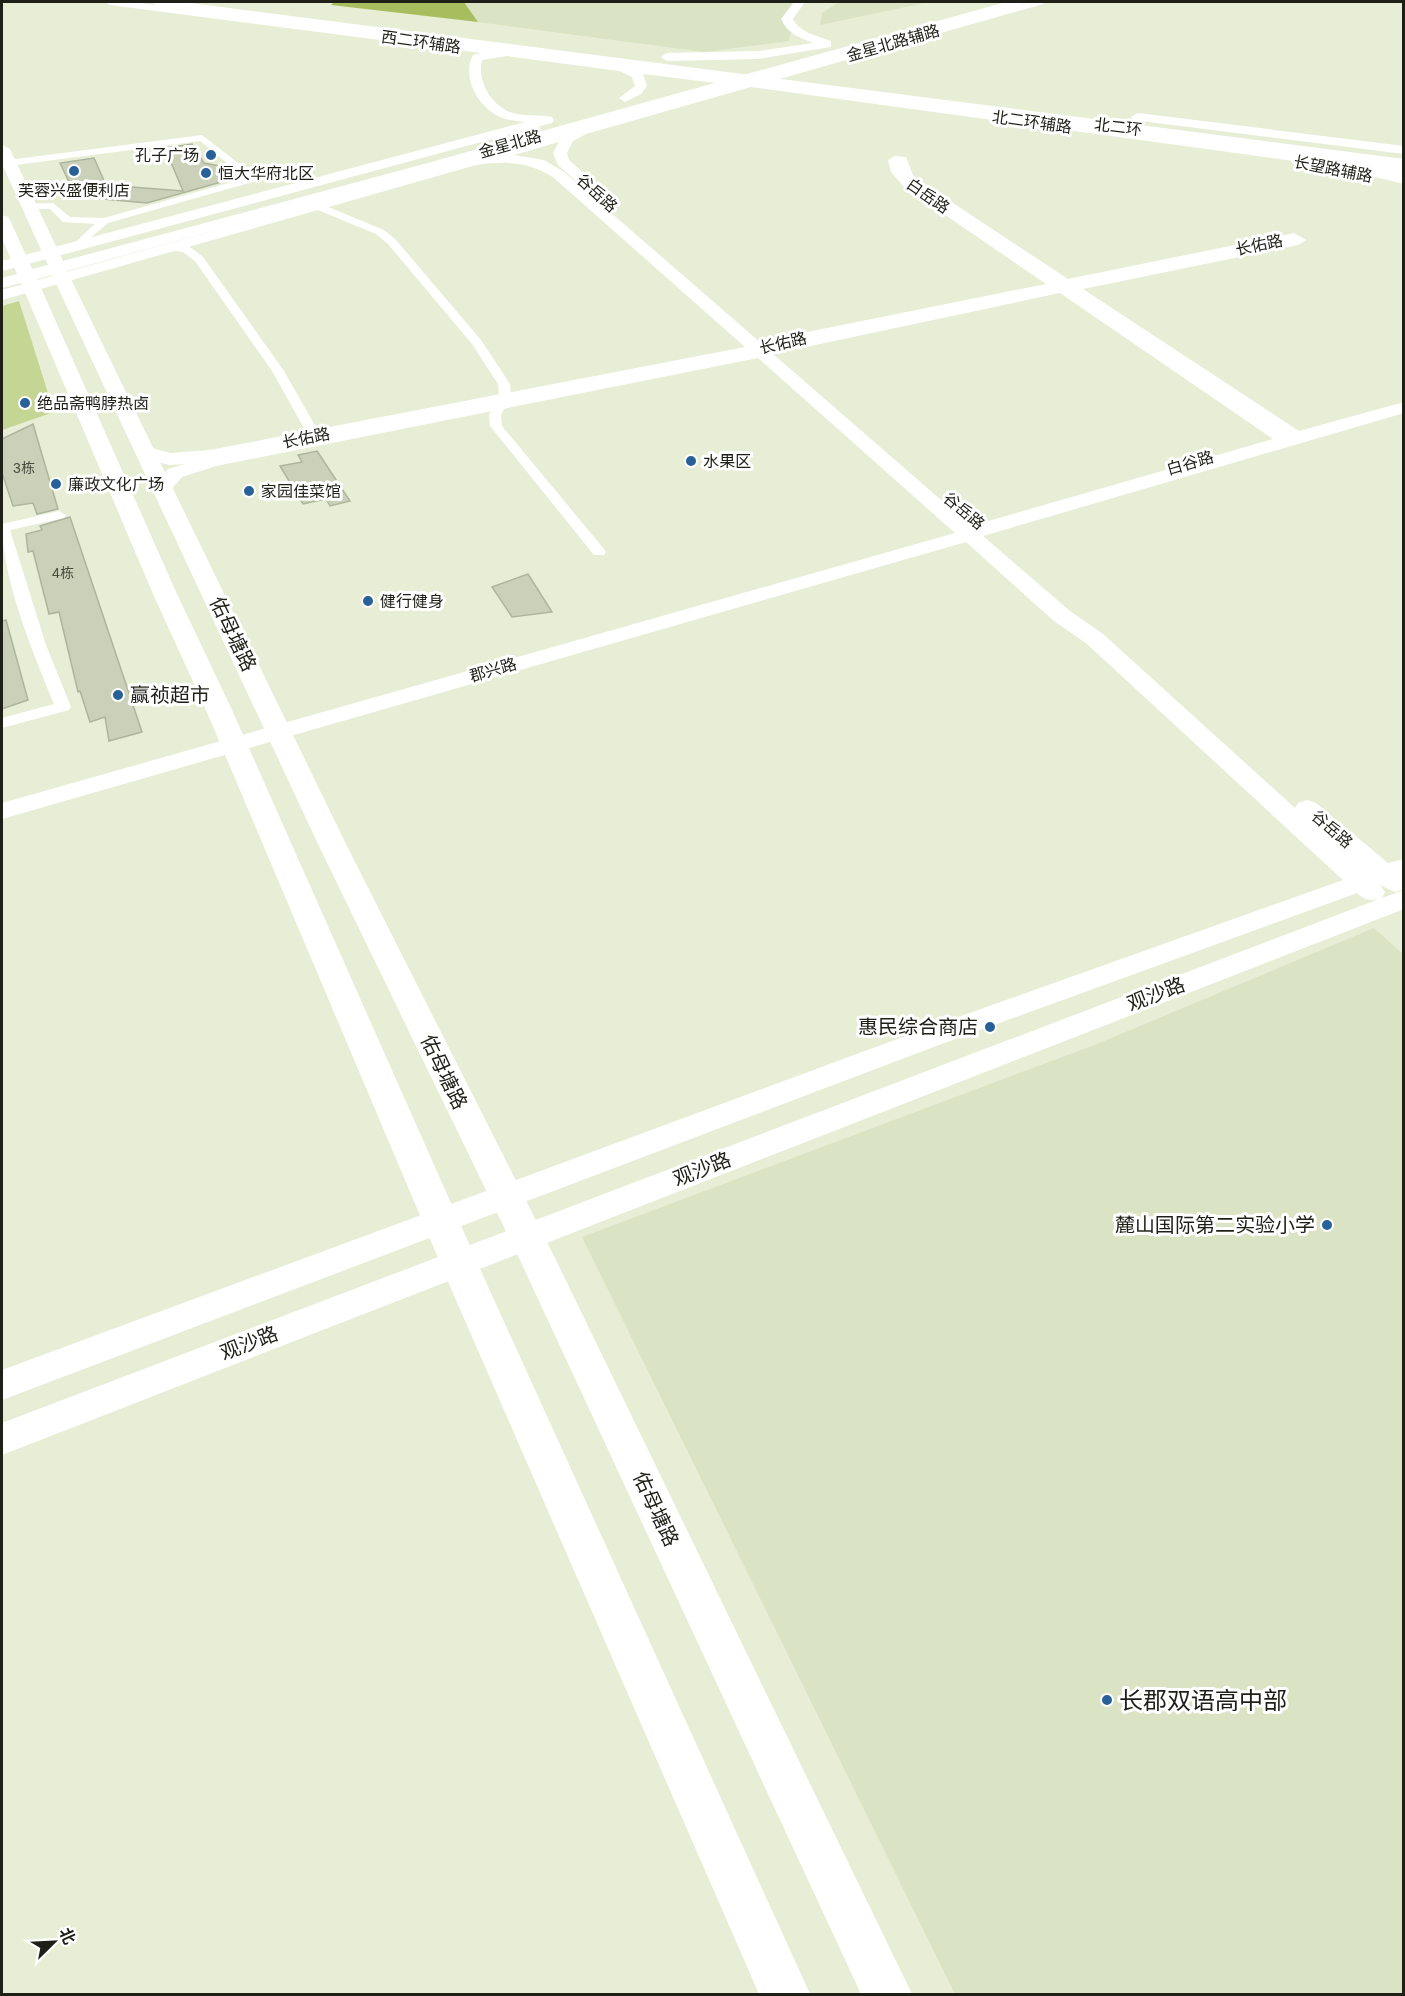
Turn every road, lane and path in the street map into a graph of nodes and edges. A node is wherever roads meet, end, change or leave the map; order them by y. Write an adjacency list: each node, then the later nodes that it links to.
1 (110, 2): 11 (main road, 西二环辅路)
2 (147, 2): 11 (highway)
3 (157, 2): 26 (highway)
4 (198, 2): 26 (highway)
5 (243, 2): 16 (main road, 西二环辅路)
6 (799, 2): 13 (main road)
7 (977, 2): 13 (main road, 金星北路辅路)
8 (997, 2): 19 (main road, 金星北路)
9 (1018, 2): 14 (main road, 金星北路)
10 (1039, 2): 17 (main road, 金星北路辅路)
11 (208, 13): 12 (main road, 西二环辅路)
12 (443, 45): 15 (main road, 西二环辅路); 33 (main road)
13 (824, 45): 16 (main road); 18 (main road, 金星北路辅路)
14 (860, 46): 17 (main road); 21 (main road, 金星北路)
15 (505, 54): 20 (main road, 西二环辅路); 30 (main road)
16 (667, 57): 18 (main road, 西二环辅路)
17 (841, 58): 22 (main road, 金星北路辅路); 26 (main road)
18 (744, 66): 19 (main road, 西二环辅路); 23 (main road, 金星北路辅路)
19 (759, 68): 21 (main road, 西二环辅路); 24 (main road, 金星北路)
20 (624, 69): 23 (main road, 西二环辅路); 28 (main road)
21 (775, 70): 22 (main road, 北二环辅路); 25 (main road, 金星北路)
22 (790, 72): 25 (main road, 金星北路辅路); 34 (main road, 北二环辅路)
23 (697, 78): 24 (main road, 西二环辅路); 28 (main road, 金星北路辅路)
24 (716, 80): 25 (main road, 西二环辅路); 50 (main road, 金星北路)
25 (739, 83): 27 (main road, 北二环辅路); 29 (main road, 金星北路辅路); 50 (main road, 金星北路)
26 (838, 83): 32 (highway, 北二环); 37 (highway, 北二环)
27 (794, 89): 29 (main road); 36 (main road, 北二环辅路)
28 (625, 98): 30 (main road, 金星北路辅路)
29 (643, 113): 31 (main road)
30 (563, 115): 33 (main road)
31 (588, 128): 40 (main road); 52 (main road, 谷岳路)
32 (1177, 135): 36 (highway); 42 (highway, 北二环)
33 (482, 137): 50 (main road)
34 (1298, 137): 35 (main road, 长望路辅路); 37 (highway)
35 (1404, 149)
36 (1269, 154): 41 (main road, 北二环辅路); 44 (main road, 长望路辅路)
37 (1383, 154): 39 (highway, 北二环)
38 (5, 156): 45 (main road, 佑母塘路); 48 (street)
39 (1404, 157)
40 (471, 162): 46 (main road); 52 (main road)
41 (1335, 163): 43 (main road, 北二环辅路); 44 (main road)
42 (1404, 164)
43 (1404, 172)
44 (1404, 181)
45 (28, 206): 48 (street); 50 (main road, 佑母塘路)
46 (317, 206): 49 (main road); 53 (street)
47 (2, 220): 50 (main road, 佑母塘路)
48 (104, 221): 50 (street)
49 (174, 248): 50 (main road); 55 (street)
50 (31, 271): 57 (main road, 佑母塘路); 65 (main road, 佑母塘路)
51 (1065, 286): 51 (main road, 白岳路); 51 (main road, 长佑路); 52 (main road, 长佑路); 56 (main road, 白岳路)
52 (766, 349): 53 (main road, 长佑路); 61 (main road)
53 (502, 402): 55 (main road, 长佑路); 58 (main road, 长佑路); 62 (street)
54 (1404, 405): 56 (main road, 白谷路)
55 (315, 436): 57 (main road, 长佑路)
56 (1290, 437): 61 (main road, 白谷路)
57 (145, 452): 58 (main road, 佑母塘路)
58 (162, 488): 64 (main road, 佑母塘路)
59 (59, 515): 60 (street)
60 (2, 528): 63 (street)
61 (972, 528): 64 (main road, 郡兴路); 68 (main road)
62 (599, 552)
63 (2, 723)
64 (277, 727): 65 (main road, 郡兴路); 69 (main road, 佑母塘路)
65 (232, 739): 66 (main road, 郡兴路); 67 (main road, 郡兴路); 70 (main road, 佑母塘路)
66 (2, 799)
67 (2, 811)
68 (1392, 891): 69 (main road, 观沙路); 71 (main road, 观沙路)
69 (505, 1196): 70 (main road, 观沙路); 71 (main road, 佑母塘路)
70 (441, 1221): 72 (main road, 佑母塘路); 73 (main road, 观沙路)
71 (526, 1237): 72 (main road, 观沙路); 76 (main road, 佑母塘路)
72 (459, 1263): 74 (main road, 观沙路); 75 (main road, 佑母塘路)
73 (2, 1385)
74 (2, 1439)
75 (784, 1995)
76 (887, 1995)

